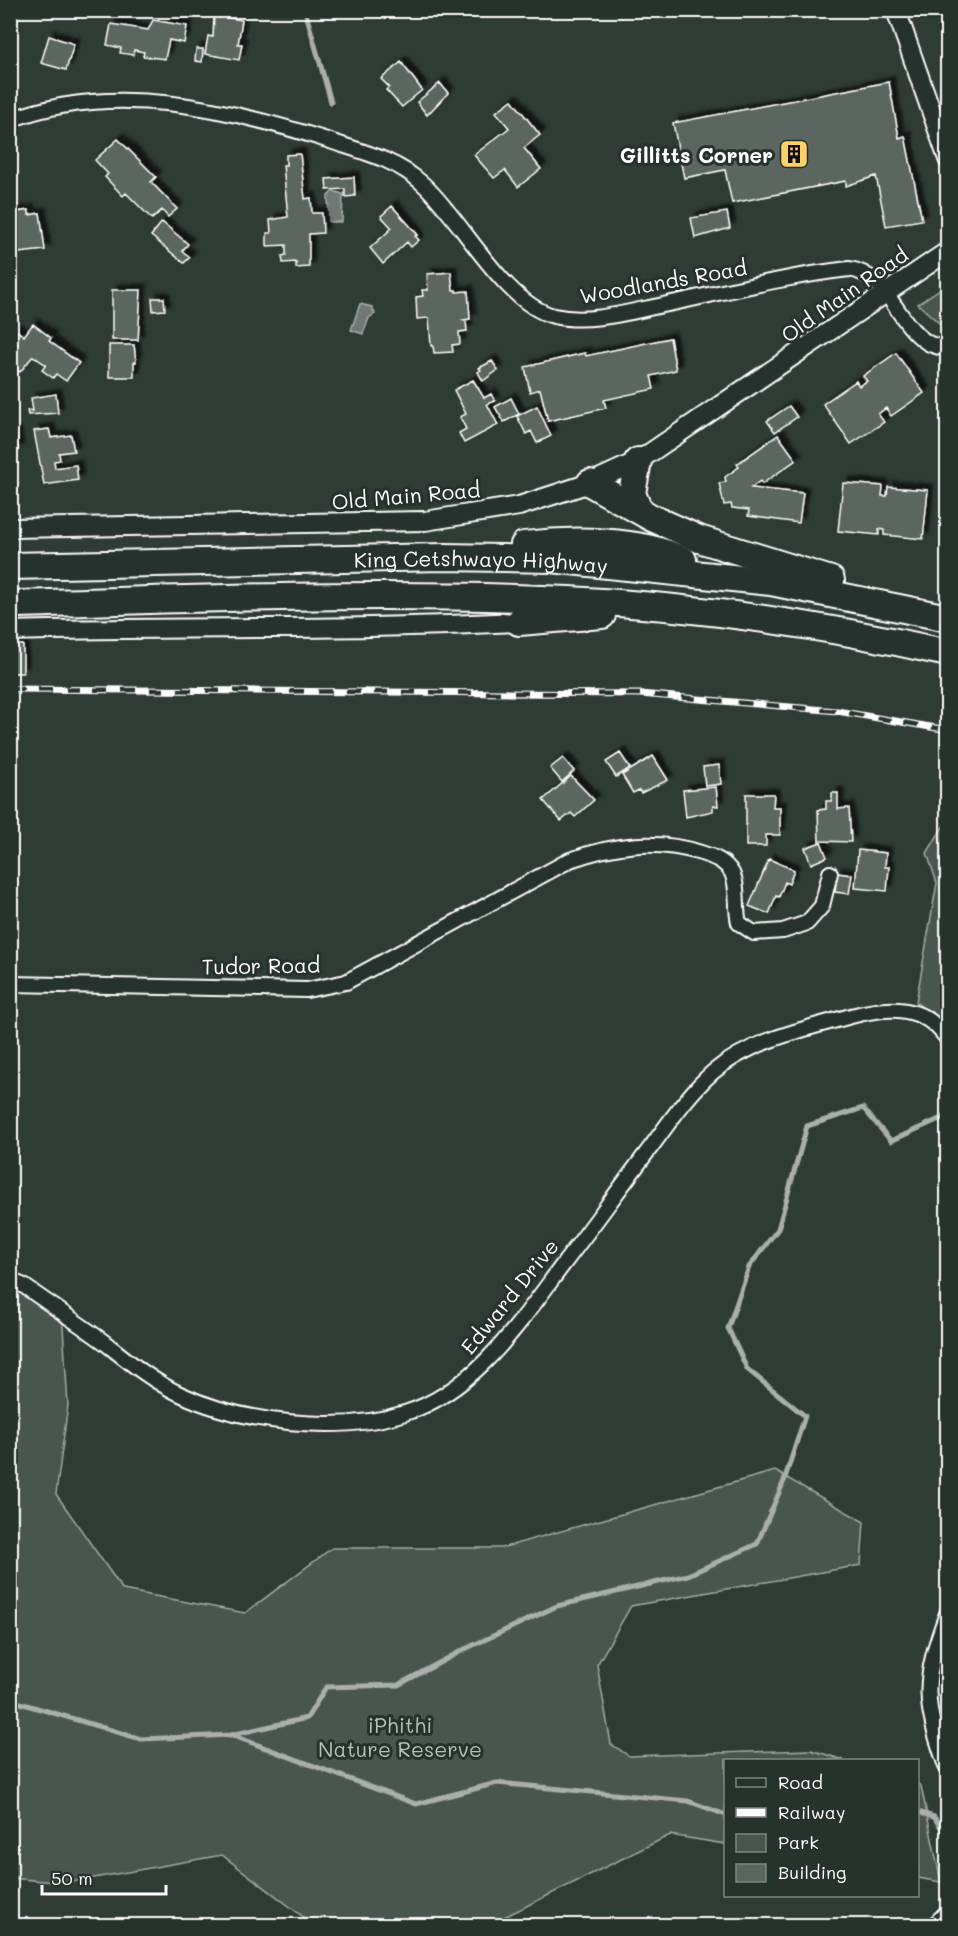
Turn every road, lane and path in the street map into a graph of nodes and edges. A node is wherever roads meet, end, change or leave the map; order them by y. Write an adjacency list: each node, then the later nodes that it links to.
1 (896, 10): 3 (street)
2 (10, 120): 5 (street, Woodlands Road)
3 (948, 159)
4 (948, 251): 5 (street, Old Main Road)
5 (884, 292): 6 (street, Woodlands Road); 7 (street, Old Main Road)
6 (948, 349)
7 (638, 461): 8 (street, Old Main Road); 9 (highway)
8 (590, 483): 9 (highway); 10 (street, Old Main Road)
9 (638, 508): 14 (highway)
10 (10, 528)
11 (10, 566): 14 (highway, King Cetshwayo Highway)
12 (10, 604): 13 (highway, King Cetshwayo Highway)
13 (680, 608): 16 (highway); 18 (highway, King Cetshwayo Highway)
14 (919, 610): 15 (highway, King Cetshwayo Highway)
15 (948, 618)
16 (519, 622): 17 (street)
17 (10, 631)
18 (948, 653)
19 (830, 873): 20 (street, Tudor Road)
20 (10, 984)
21 (948, 1040): 22 (street, Edward Drive)
22 (10, 1280)
23 (948, 1611): 24 (street)
24 (948, 1772)
25 (948, 1911): 26 (street)
26 (933, 1926)

